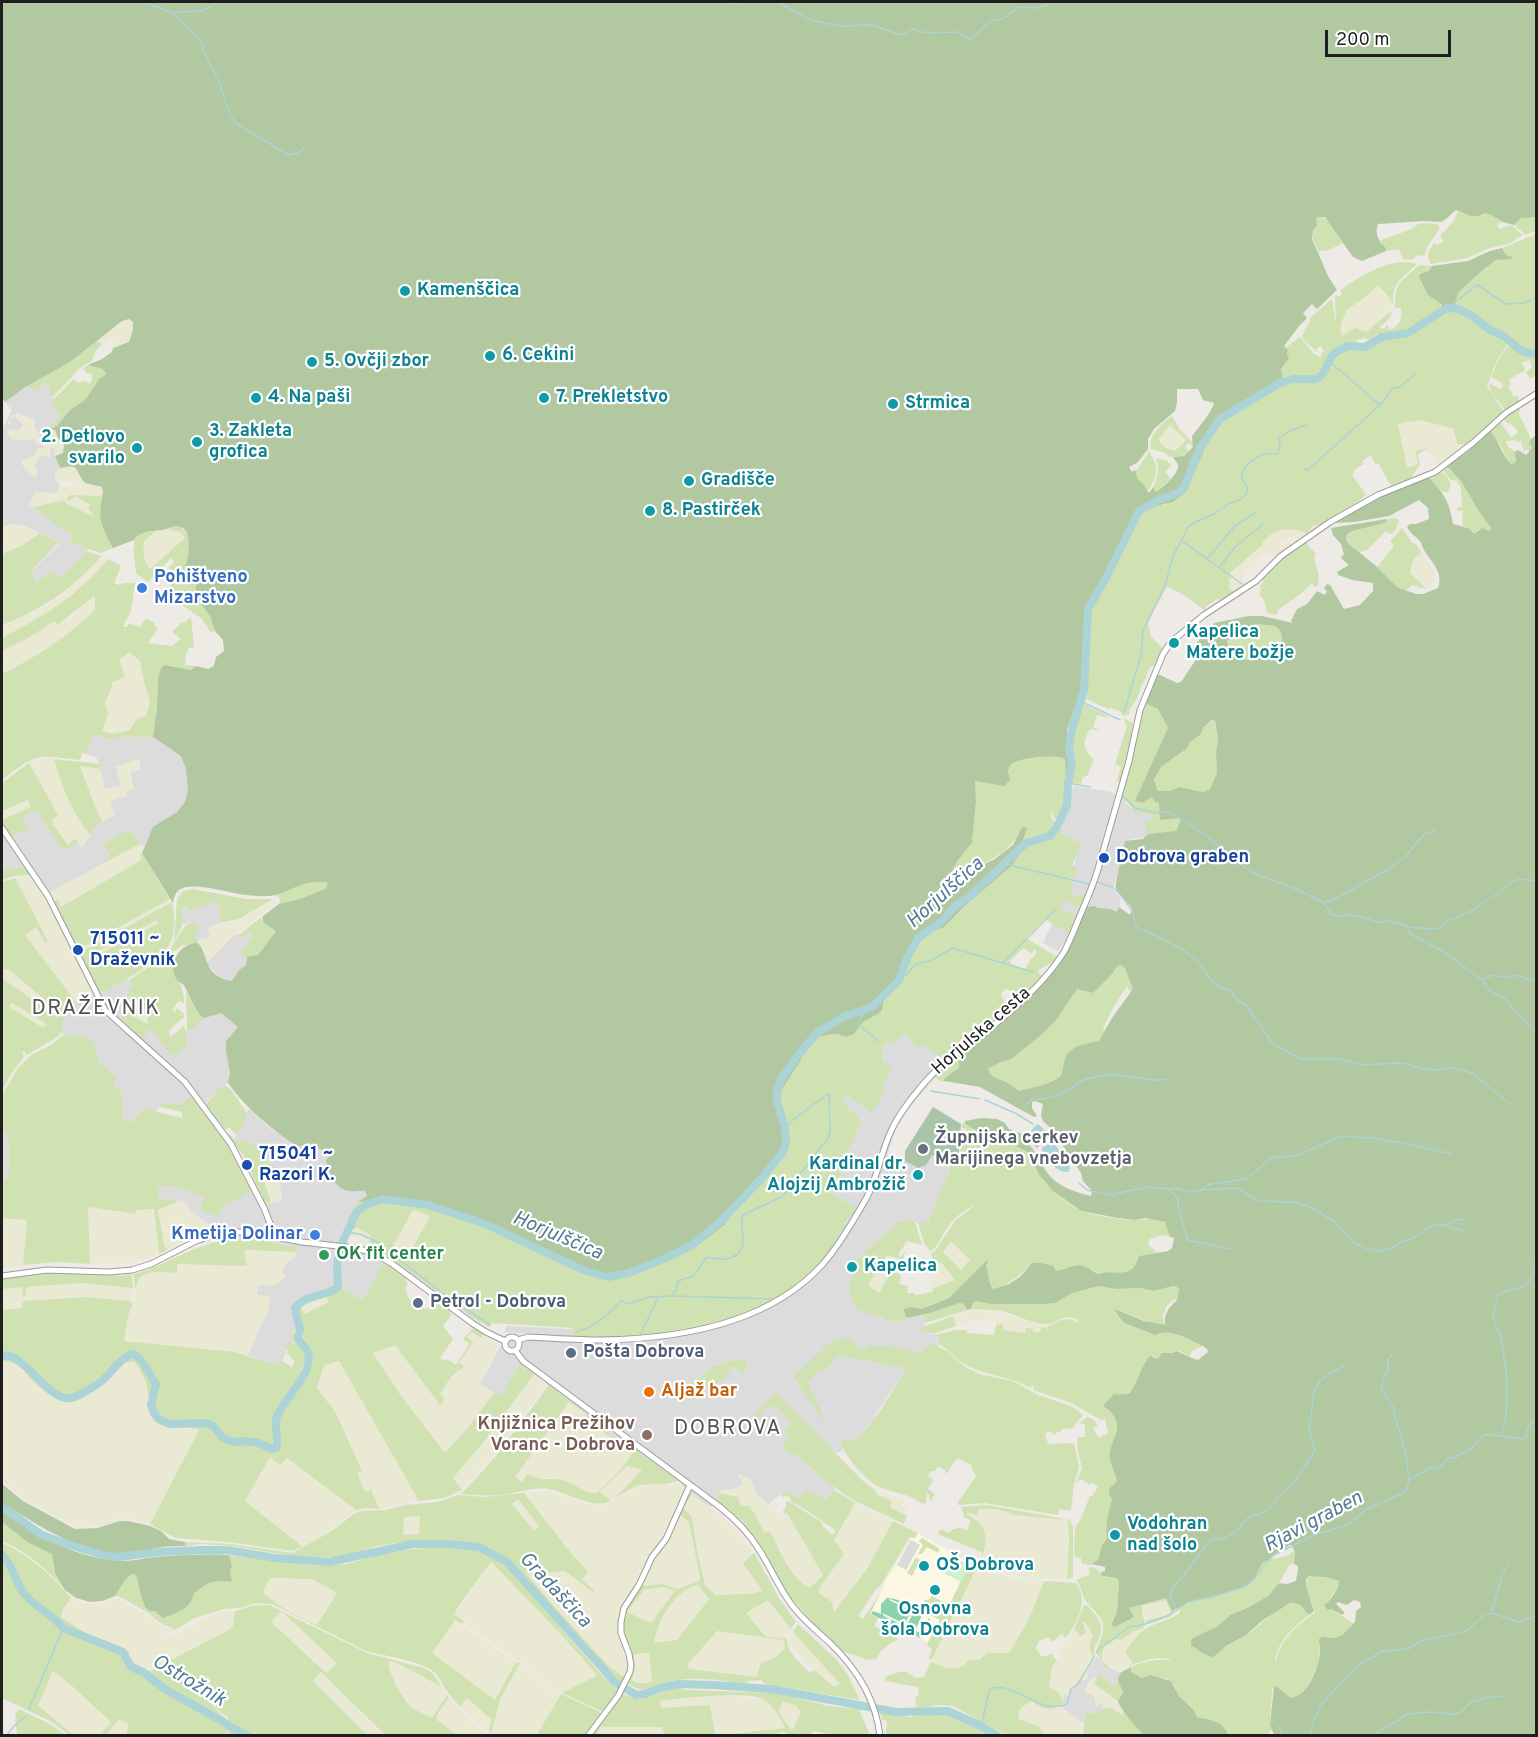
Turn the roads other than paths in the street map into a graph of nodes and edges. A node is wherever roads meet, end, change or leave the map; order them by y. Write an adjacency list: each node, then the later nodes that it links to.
1 (1536, 394): 5 (street, Horjulska cesta)
2 (2, 828): 3 (street)
3 (272, 1236): 4 (street); 6 (street)
4 (2, 1276)
5 (518, 1340): 6 (street); 7 (street)
6 (505, 1341): 7 (street)
7 (515, 1350): 8 (street)
8 (690, 1485): 9 (street); 10 (street)
9 (588, 1736)
10 (880, 1736)

